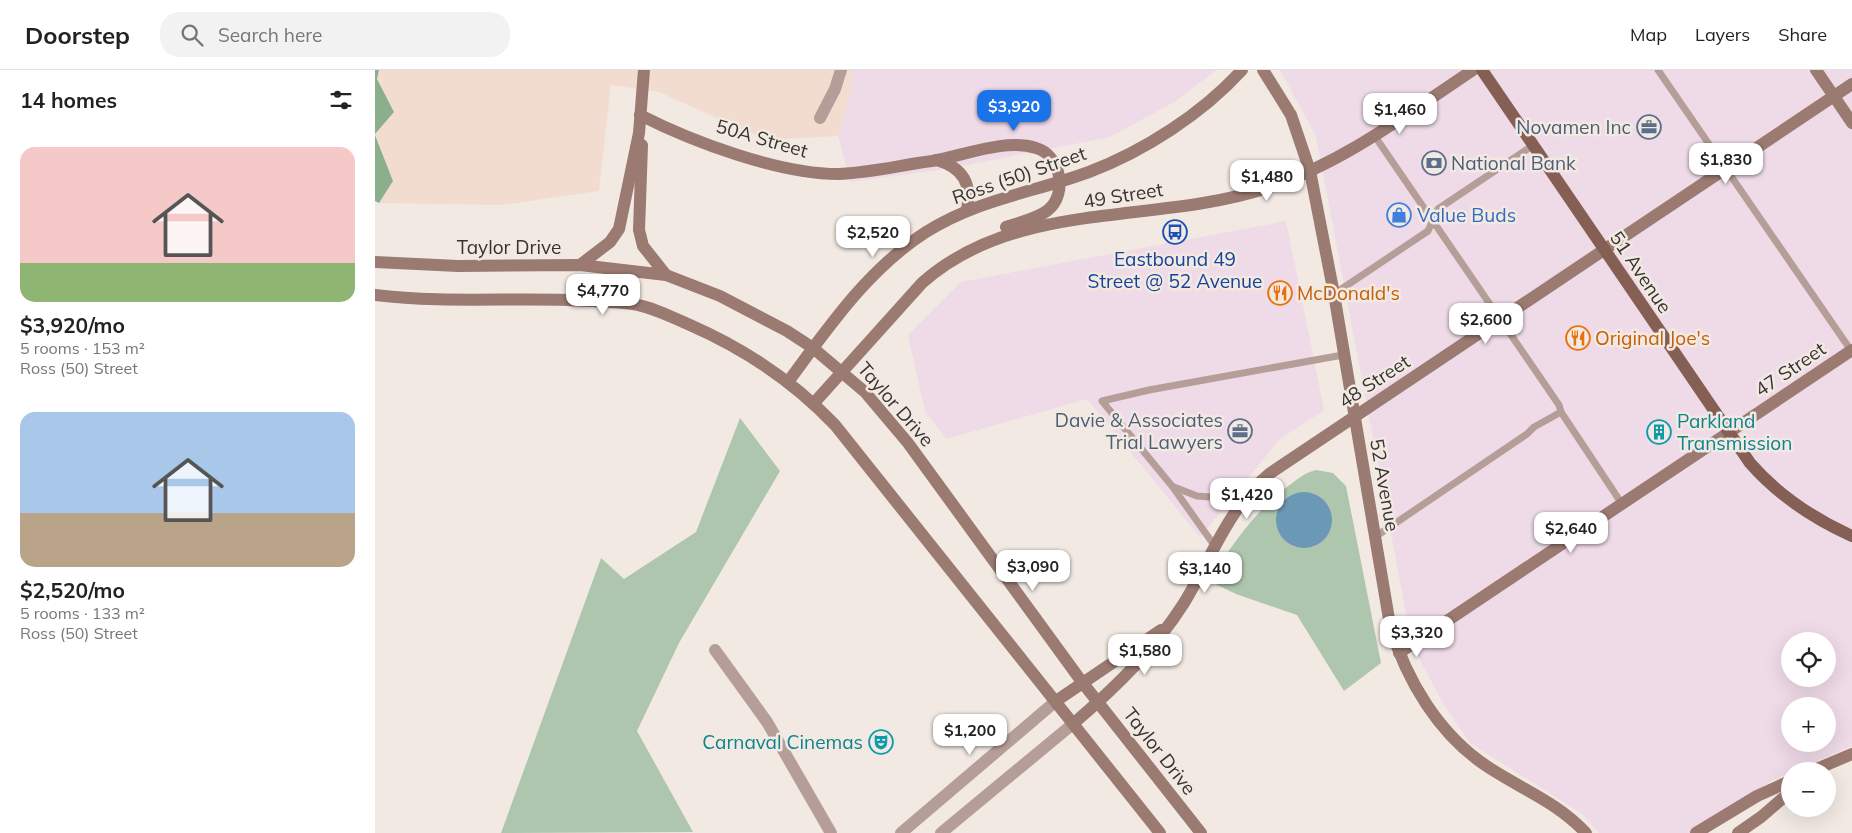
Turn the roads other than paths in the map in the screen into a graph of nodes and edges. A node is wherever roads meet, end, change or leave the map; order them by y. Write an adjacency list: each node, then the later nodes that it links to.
1 (644, 70): 11 (street)
2 (841, 70): 12 (street)
3 (1242, 70): 20 (street, Ross (50) Street)
4 (1263, 70): 19 (street, 52 Avenue)
5 (1473, 70): 15 (street, 49 Street)
6 (1482, 70): 16 (main road, 51 Avenue)
7 (1658, 70): 18 (lane)
8 (1816, 70): 10 (street)
9 (1852, 84): 10 (street, 48 Street)
10 (1834, 96): 13 (street); 18 (street, 48 Street)
11 (640, 115): 14 (street); 17 (street, 50A Street)
12 (820, 118)
13 (1852, 123)
14 (639, 133): 26 (street); 27 (street)
15 (1374, 135): 19 (street, 49 Street); 22 (lane)
16 (1532, 146): 22 (lane); 24 (main road, 51 Avenue)
17 (937, 160): 20 (street, 50A Street); 21 (street)
18 (1725, 169): 24 (street, 48 Street); 32 (lane)
19 (1310, 171): 23 (street, 49 Street); 28 (street, 52 Avenue)
20 (1060, 180): 21 (street, Ross (50) Street); 23 (street)
21 (967, 210): 31 (street, Ross (50) Street)
22 (1433, 219): 28 (lane); 30 (lane)
23 (976, 246): 34 (street, 49 Street)
24 (1603, 250): 30 (street, 48 Street); 39 (main road, 51 Avenue)
25 (375, 262): 26 (street, Taylor Drive)
26 (580, 265): 27 (street, Taylor Drive)
27 (666, 275): 31 (street, Taylor Drive)
28 (1334, 294): 33 (street, 52 Avenue)
29 (375, 296): 35 (street)
30 (1500, 319): 37 (lane); 38 (street, 48 Street)
31 (813, 348): 34 (street, Taylor Drive); 35 (street, Ross (50) Street)
32 (1852, 351): 39 (street, 47 Street)
33 (1343, 354): 38 (street, 52 Avenue); 41 (lane)
34 (844, 372): 36 (street, 49 Street); 49 (street, Taylor Drive)
35 (788, 382): 36 (street)
36 (814, 403): 50 (street)
37 (1561, 412): 42 (lane); 44 (lane)
38 (1353, 417): 40 (street, 48 Street); 44 (street, 52 Avenue)
39 (1728, 432): 42 (street, 47 Street); 43 (main road, 51 Avenue)
40 (1260, 481): 41 (lane); 45 (street, 48 Street)
41 (1171, 486): 45 (lane)
42 (1622, 504): 48 (street, 47 Street)
43 (1852, 536)
44 (1375, 537): 48 (street, 52 Avenue)
45 (1214, 545): 46 (street, 48 Street)
46 (1167, 626): 49 (street, 48 Street); 51 (street, 48 Street)
47 (715, 650): 57 (street)
48 (1399, 653): 62 (street, 52 Avenue)
49 (1082, 682): 50 (street, 48 Street); 51 (street, Taylor Drive)
50 (1056, 701): 52 (street); 58 (street)
51 (1097, 703): 52 (street, 48 Street); 61 (street, Taylor Drive)
52 (1074, 723): 59 (street); 60 (street)
53 (1852, 754): 54 (street)
54 (1834, 762)
55 (1781, 785): 63 (street)
56 (1781, 800): 64 (street)
57 (831, 833)
58 (901, 833)
59 (941, 833)
60 (1160, 833)
61 (1201, 833)
62 (1586, 833)
63 (1695, 833)
64 (1738, 833)

